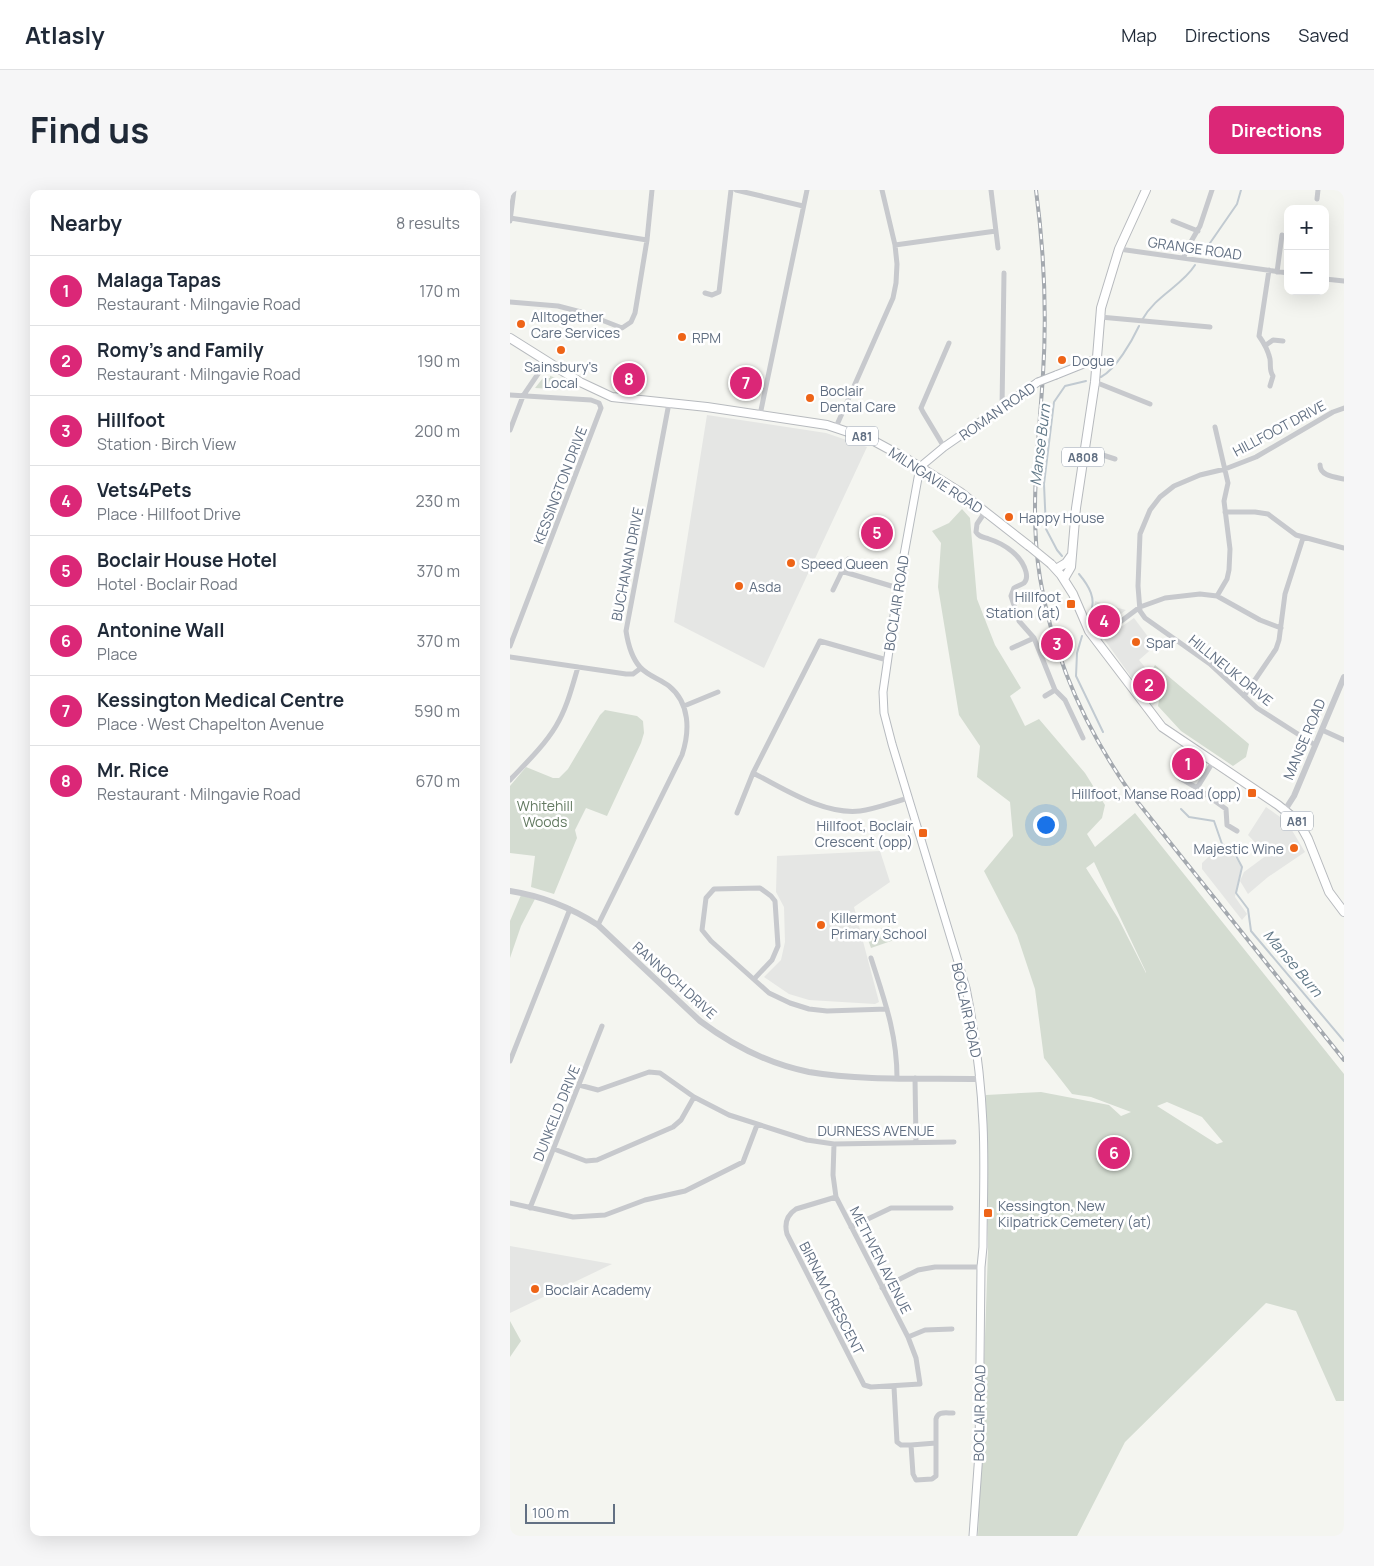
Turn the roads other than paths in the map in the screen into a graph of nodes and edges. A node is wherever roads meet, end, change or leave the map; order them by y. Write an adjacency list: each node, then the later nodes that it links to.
1 (514, 190): 13 (street)
2 (652, 190): 18 (street)
3 (731, 190): 29 (street)
4 (736, 190): 12 (street)
5 (807, 190): 12 (street)
6 (882, 190): 19 (street)
7 (991, 190): 15 (street)
8 (1146, 190): 21 (main road, A808)
9 (1212, 190): 16 (street)
10 (1318, 190): 11 (street)
11 (1317, 199)
12 (803, 206): 47 (street)
13 (510, 219): 18 (street)
14 (1173, 221): 16 (street)
15 (996, 231): 19 (street); 20 (street)
16 (1198, 231): 22 (street)
17 (1282, 235): 24 (street)
18 (647, 240): 30 (street)
19 (895, 245): 48 (street)
20 (998, 248)
21 (1119, 249): 22 (street, GRANGE ROAD); 31 (main road, A808)
22 (1184, 258): 23 (street, GRANGE ROAD)
23 (1269, 270): 24 (street, GRANGE ROAD); 36 (street)
24 (1277, 272): 26 (street, GRANGE ROAD)
25 (1004, 273): 45 (street)
26 (1284, 273)
27 (1329, 279): 28 (street)
28 (1344, 281)
29 (705, 293)
30 (510, 302)
31 (1100, 317): 32 (street); 37 (main road, A808)
32 (1210, 327)
33 (510, 338): 38 (main road, MILNGAVIE ROAD / A81)
34 (1283, 341): 36 (street)
35 (949, 343): 51 (street)
36 (1266, 345): 40 (street)
37 (1096, 359): 39 (main road, A808); 45 (main road, ROMAN ROAD, bridge)
38 (546, 362): 42 (street); 43 (main road, MILNGAVIE ROAD / A81)
39 (1094, 382): 44 (street); 52 (main road, A808)
40 (1270, 386)
41 (510, 394): 42 (street)
42 (523, 396): 50 (street); 74 (street, KESSINGTON DRIVE)
43 (668, 403): 47 (main road, MILNGAVIE ROAD / A81); 79 (street, BUCHANAN DRIVE)
44 (1150, 404)
45 (1002, 408): 51 (main road, ROMAN ROAD)
46 (1344, 408): 56 (street, HILLFOOT DRIVE)
47 (760, 415): 48 (main road, MILNGAVIE ROAD / A81)
48 (836, 427): 55 (main road, MILNGAVIE ROAD / A81)
49 (1215, 427): 56 (street, HILLFOOT DRIVE)
50 (510, 430)
51 (944, 447): 55 (main road, ROMAN ROAD)
52 (1084, 449): 53 (street); 62 (main road, A808)
53 (1115, 460)
54 (1320, 465): 57 (street)
55 (920, 467): 58 (main road, MILNGAVIE ROAD / A81); 67 (main road, BOCLAIR ROAD)
56 (1226, 469): 59 (street); 70 (street, HILLFOOT DRIVE)
57 (1344, 479)
58 (986, 512): 64 (main road, MILNGAVIE ROAD / A81, bridge); 72 (street)
59 (1225, 512): 60 (street); 69 (street)
60 (1303, 538): 61 (street); 71 (street)
61 (1344, 548)
62 (1071, 556): 64 (main road); 66 (main road, A808)
63 (848, 559): 65 (street)
64 (1054, 567): 66 (main road, MILNGAVIE ROAD / A81)
65 (841, 572): 67 (street); 68 (street)
66 (1064, 579): 73 (main road, MILNGAVIE ROAD / A81)
67 (898, 588): 77 (main road, BOCLAIR ROAD)
68 (833, 590)
69 (1217, 596): 70 (street); 71 (street)
70 (1140, 607): 73 (street); 84 (street, HILLNEUK DRIVE)
71 (1281, 628): 84 (street)
72 (1034, 638): 75 (street); 81 (street)
73 (1096, 640): 90 (main road, MILNGAVIE ROAD / A81)
74 (510, 646)
75 (1012, 648)
76 (510, 658): 78 (street)
77 (887, 660): 91 (street); 95 (main road, BOCLAIR ROAD)
78 (578, 667): 79 (street); 93 (street)
79 (641, 668): 85 (street, BUCHANAN DRIVE)
80 (1344, 677): 86 (street, MANSE ROAD)
81 (1056, 690): 83 (street); 87 (street)
82 (718, 692): 85 (street)
83 (1045, 696)
84 (1244, 696): 89 (street, HILLNEUK DRIVE)
85 (684, 706): 102 (street, BUCHANAN DRIVE)
86 (1322, 730): 88 (street); 89 (street, MANSE ROAD)
87 (1084, 738)
88 (1344, 740)
89 (1315, 746): 96 (street, MANSE ROAD)
90 (1213, 762): 94 (street); 96 (main road, MILNGAVIE ROAD / A81)
91 (753, 773): 95 (street); 97 (street)
92 (1180, 778): 94 (street)
93 (510, 780)
94 (1197, 788): 98 (street)
95 (909, 798): 110 (main road, BOCLAIR ROAD)
96 (1284, 810): 101 (main road, MILNGAVIE ROAD / A81)
97 (737, 813)
98 (1237, 831)
99 (510, 891): 100 (street, RANNOCH DRIVE)
100 (570, 909): 102 (street, RANNOCH DRIVE); 107 (street)
101 (1344, 912)
102 (598, 925): 108 (street, RANNOCH DRIVE)
103 (871, 958): 105 (street)
104 (755, 978): 104 (street); 105 (street)
105 (888, 1009): 108 (street)
106 (602, 1026): 111 (street, DUNKELD DRIVE)
107 (510, 1061)
108 (897, 1078): 109 (street, RANNOCH DRIVE)
109 (915, 1078): 110 (street, RANNOCH DRIVE); 114 (street)
110 (980, 1079): 123 (main road, BOCLAIR ROAD)
111 (579, 1085): 112 (street, DURNESS AVENUE); 117 (street, DUNKELD DRIVE)
112 (694, 1097): 113 (street, DURNESS AVENUE); 117 (street)
113 (757, 1125): 116 (street, DURNESS AVENUE); 120 (street)
114 (916, 1142): 115 (street, DURNESS AVENUE); 116 (street, DURNESS AVENUE)
115 (954, 1142)
116 (834, 1144): 118 (street, METHVEN AVENUE)
117 (554, 1149): 120 (street, DUNKELD DRIVE)
118 (836, 1197): 122 (street, METHVEN AVENUE); 128 (street, BIRNAM CRESCENT)
119 (510, 1203): 120 (street)
120 (530, 1208)
121 (951, 1208): 122 (street)
122 (851, 1227): 124 (street, METHVEN AVENUE)
123 (981, 1267): 124 (street); 132 (main road, BOCLAIR ROAD)
124 (882, 1288): 126 (street, METHVEN AVENUE)
125 (952, 1329): 126 (street)
126 (908, 1337): 127 (street, METHVEN AVENUE)
127 (920, 1384): 128 (street, BIRNAM CRESCENT)
128 (894, 1387): 131 (street)
129 (953, 1413): 130 (street)
130 (936, 1443): 131 (street); 131 (street)
131 (911, 1445)
132 (973, 1536)

